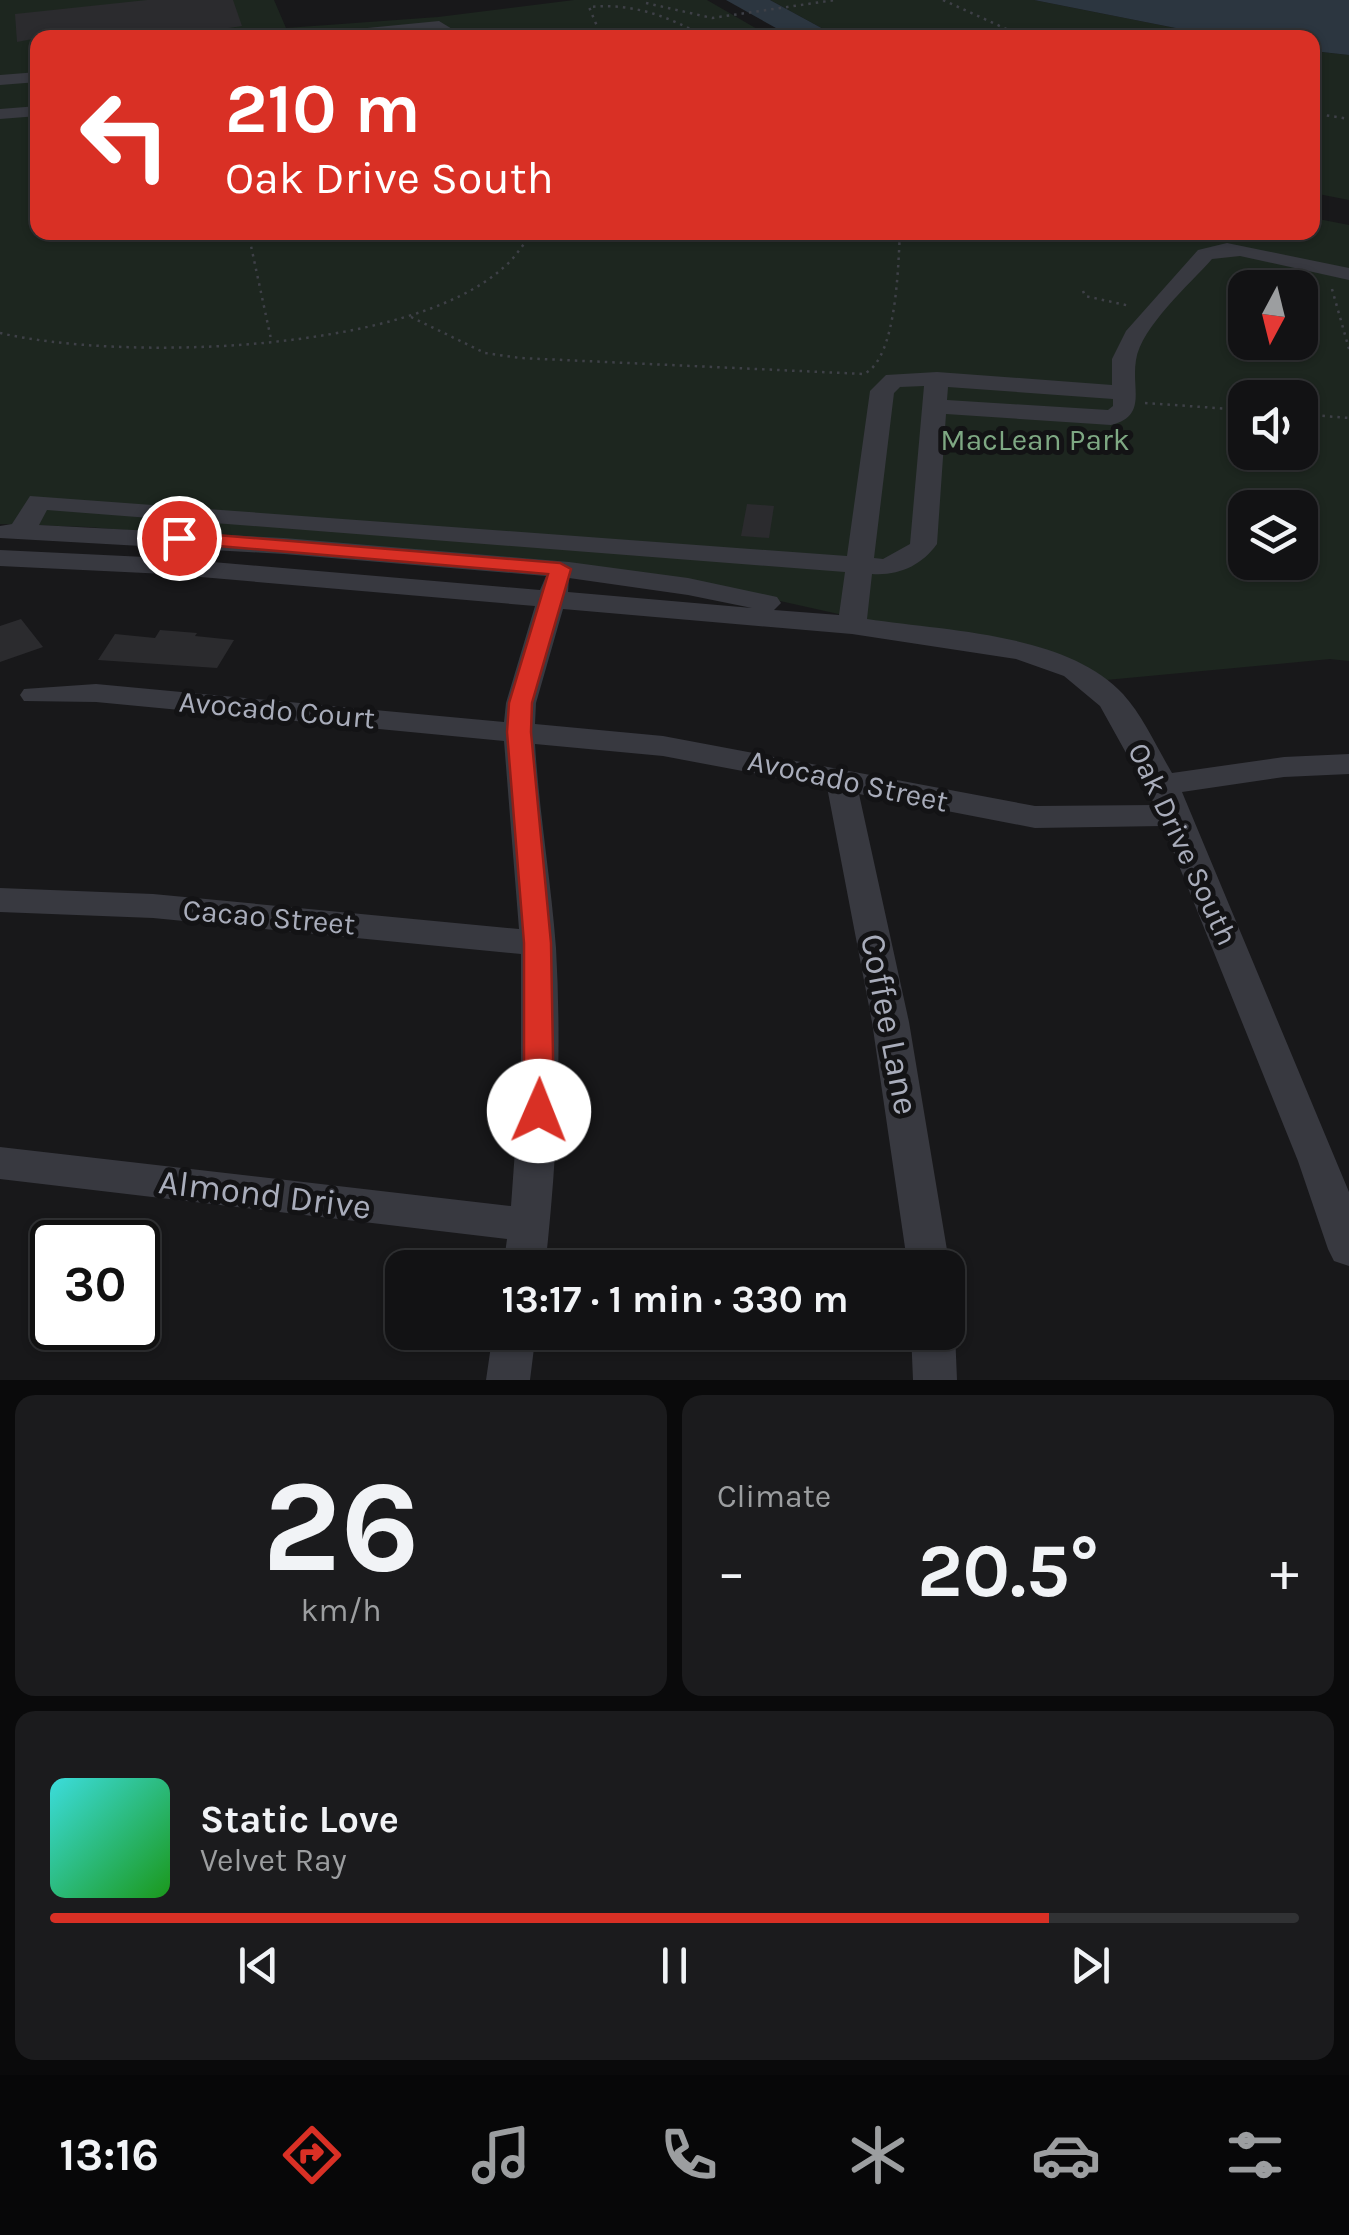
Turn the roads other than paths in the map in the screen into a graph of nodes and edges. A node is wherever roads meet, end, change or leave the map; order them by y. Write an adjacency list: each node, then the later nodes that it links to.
1 (398, 30): 2 (street)
2 (446, 30)
3 (30, 64): 4 (street)
4 (0, 67)
5 (30, 78): 6 (street)
6 (0, 80)
7 (30, 111): 8 (street)
8 (0, 114)
9 (1338, 272): 10 (street)
10 (937, 392): 13 (street); 13 (street)
11 (10, 532): 13 (street); 14 (street, Oak Drive South)
12 (0, 558): 14 (street, Oak Drive South)
13 (862, 564): 15 (street)
14 (556, 583): 15 (street, Oak Drive South); 17 (street)
15 (852, 625): 20 (street, Oak Drive South)
16 (35, 694): 17 (street, Avocado Court)
17 (519, 732): 19 (street, Avocado Street); 22 (street)
18 (1349, 764): 20 (street, Avocado Street)
19 (842, 782): 20 (street, Avocado Street); 27 (street, Coffee Lane)
20 (1170, 800): 25 (street, Oak Drive South)
21 (0, 900): 22 (street, Cacao Street)
22 (538, 943): 24 (street)
23 (0, 1162): 24 (street, Almond Drive)
24 (530, 1226): 26 (street)
25 (1349, 1248)
26 (527, 1250)
27 (927, 1250)
28 (512, 1350): 30 (street)
29 (934, 1350): 31 (street)
30 (508, 1380)
31 (936, 1380)

